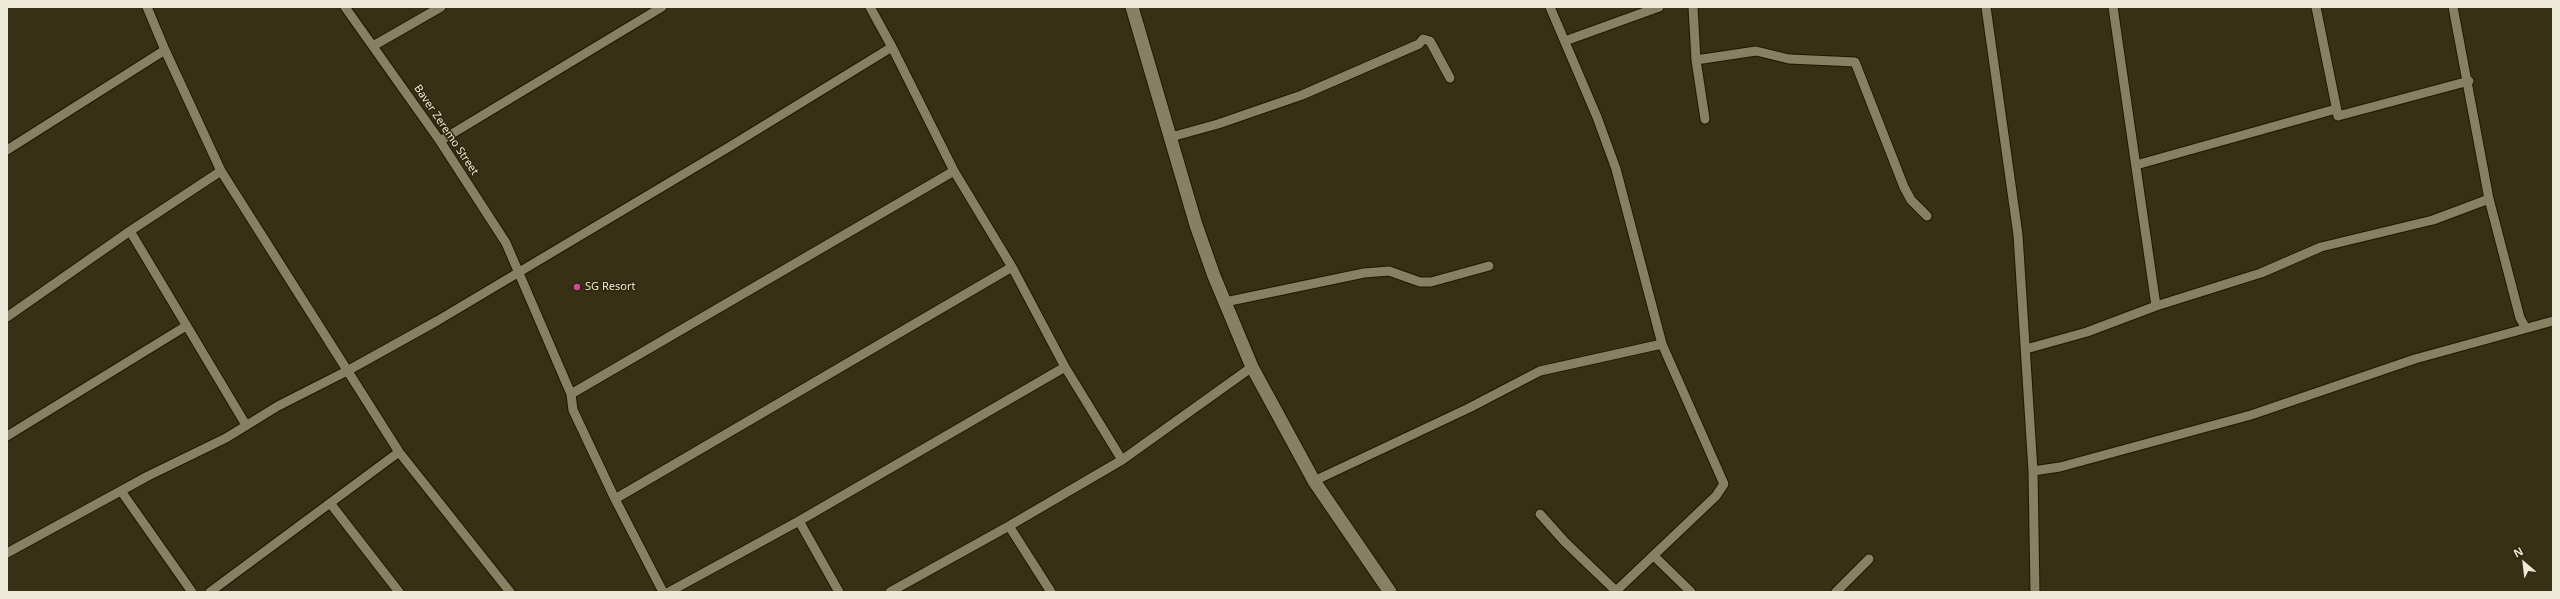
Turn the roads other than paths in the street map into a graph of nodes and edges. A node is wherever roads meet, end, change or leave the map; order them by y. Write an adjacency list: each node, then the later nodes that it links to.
1 (147, 7): 17 (street)
2 (345, 7): 15 (street, Baver Zeremo Street)
3 (441, 7): 15 (street)
4 (662, 7): 24 (street)
5 (870, 7): 16 (street)
6 (1132, 7): 23 (street)
7 (1550, 7): 14 (street)
8 (1659, 7): 14 (street)
9 (1693, 7): 18 (street)
10 (1986, 7): 42 (street)
11 (2113, 7): 26 (street)
12 (2316, 7): 21 (street)
13 (2453, 7): 20 (street)
14 (1565, 41): 41 (street)
15 (373, 46): 24 (street, Baver Zeremo Street)
16 (892, 47): 28 (street); 34 (street)
17 (165, 50): 25 (street); 27 (street)
18 (1696, 60): 22 (street); 30 (street)
19 (1450, 78): 23 (street)
20 (2469, 81): 21 (street); 29 (street)
21 (2336, 109): 26 (street)
22 (1705, 119)
23 (1172, 137): 35 (street)
24 (440, 141): 34 (street, Baver Zeremo Street)
25 (7, 150)
26 (2136, 165): 36 (street)
27 (221, 171): 31 (street); 45 (street)
28 (954, 171): 33 (street); 46 (street)
29 (2489, 199): 36 (street); 40 (street)
30 (1927, 216)
31 (130, 231): 37 (street); 39 (street)
32 (1489, 266): 35 (street)
33 (1012, 267): 43 (street); 54 (street)
34 (520, 272): 45 (street); 46 (street, Baver Zeremo Street)
35 (1225, 302): 44 (street)
36 (2156, 306): 42 (street)
37 (7, 318)
38 (2553, 320): 40 (street)
39 (186, 326): 47 (street); 48 (street)
40 (2526, 328): 51 (street)
41 (1662, 344): 52 (street); 60 (street)
42 (2026, 349): 51 (street)
43 (1065, 367): 50 (street); 57 (street)
44 (1252, 367): 50 (street); 52 (street)
45 (347, 371): 47 (street); 49 (street)
46 (571, 394): 54 (street, Baver Zeremo Street)
47 (246, 425): 53 (street)
48 (7, 436)
49 (399, 452): 55 (street); 65 (street)
50 (1122, 460): 58 (street)
51 (2032, 471): 75 (street)
52 (1314, 481): 71 (street)
53 (121, 491): 59 (street); 62 (street)
54 (615, 499): 66 (street, Baver Zeremo Street)
55 (330, 503): 63 (street); 64 (street)
56 (1540, 514): 72 (street)
57 (799, 521): 67 (street); 68 (street)
58 (1009, 526): 69 (street); 70 (street)
59 (7, 553)
60 (1654, 556): 72 (street); 73 (street)
61 (1869, 559): 74 (street)
62 (192, 592)
63 (210, 592)
64 (399, 592)
65 (510, 592)
66 (663, 592)
67 (669, 592)
68 (839, 592)
69 (890, 592)
70 (1051, 592)
71 (1390, 592)
72 (1615, 592)
73 (1691, 592)
74 (1836, 592)
75 (2035, 592)

